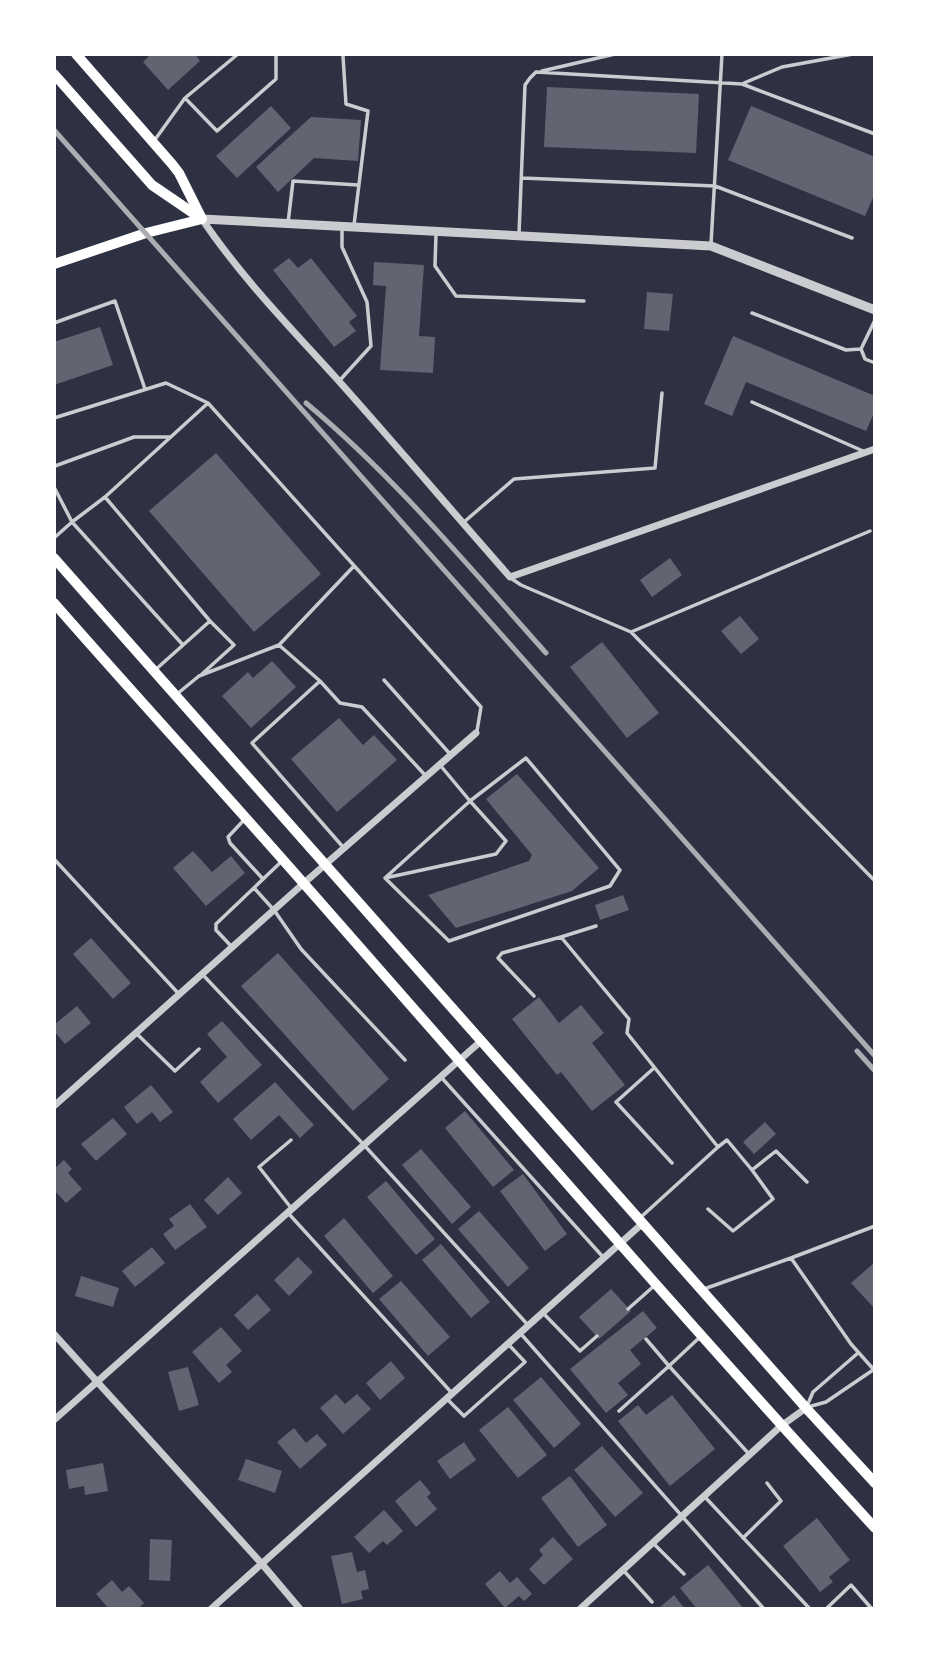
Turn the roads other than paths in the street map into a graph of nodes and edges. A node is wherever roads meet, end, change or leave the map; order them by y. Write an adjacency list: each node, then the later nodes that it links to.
1 (76, 54): 14 (main road)
2 (238, 54): 12 (lane)
3 (276, 54): 12 (lane)
4 (615, 54): 8 (lane)
5 (722, 54): 10 (lane)
6 (853, 54): 11 (lane)
7 (343, 56): 16 (lane)
8 (536, 72): 10 (lane); 15 (lane)
9 (54, 74): 18 (main road)
10 (721, 83): 11 (lane); 17 (lane)
11 (742, 84): 13 (lane)
12 (185, 98): 14 (lane)
13 (875, 134)
14 (153, 142): 18 (main road)
15 (522, 178): 17 (lane); 23 (lane)
16 (358, 185): 19 (lane); 21 (lane)
17 (715, 186): 24 (lane); 25 (lane)
18 (202, 219): 19 (street); 26 (main road); 34 (street)
19 (287, 224): 20 (street)
20 (342, 227): 21 (street); 34 (lane)
21 (354, 228): 22 (street)
22 (436, 232): 23 (street); 27 (lane)
23 (519, 236): 25 (street)
24 (852, 238)
25 (711, 246): 28 (street)
26 (54, 264)
27 (584, 301)
28 (875, 310)
29 (751, 313): 32 (lane)
30 (875, 320): 32 (lane)
31 (54, 323): 35 (lane)
32 (861, 349): 33 (lane)
33 (875, 363)
34 (338, 381): 47 (street)
35 (145, 389): 38 (lane); 39 (lane)
36 (663, 393): 47 (lane)
37 (752, 402): 42 (lane)
38 (208, 403): 40 (lane); 51 (lane)
39 (54, 418)
40 (171, 437): 43 (lane); 45 (lane)
41 (875, 449): 42 (street)
42 (866, 452): 52 (street)
43 (54, 469)
44 (54, 487): 46 (lane)
45 (105, 497): 46 (lane); 54 (lane)
46 (72, 522): 49 (lane); 56 (lane)
47 (463, 523): 52 (street)
48 (870, 531): 55 (lane)
49 (54, 538)
50 (54, 558): 58 (main road)
51 (354, 566): 57 (lane); 63 (lane)
52 (510, 577): 55 (lane)
53 (54, 603): 68 (main road)
54 (210, 621): 56 (lane); 59 (lane)
55 (631, 632): 75 (lane)
56 (183, 645): 58 (lane)
57 (279, 645): 59 (lane); 61 (lane)
58 (154, 671): 62 (main road)
59 (199, 676): 62 (lane)
60 (384, 680): 64 (lane)
61 (320, 681): 66 (lane); 69 (lane)
62 (176, 695): 72 (main road)
63 (477, 733): 64 (street)
64 (451, 756): 65 (street)
65 (440, 765): 66 (street); 67 (lane)
66 (427, 777): 69 (street)
67 (470, 800): 73 (lane); 73 (lane); 73 (lane)
68 (245, 818): 71 (main road); 74 (lane)
69 (344, 849): 72 (street)
70 (54, 859): 83 (lane)
71 (283, 860): 74 (lane); 76 (main road)
72 (325, 865): 76 (street); 86 (main road)
73 (385, 878)
74 (263, 879): 77 (lane)
75 (875, 881)
76 (304, 883): 78 (street); 89 (main road)
77 (254, 888): 78 (lane); 81 (lane)
78 (274, 910): 81 (street); 88 (lane)
79 (596, 926): 80 (lane)
80 (561, 937): 84 (lane); 90 (lane)
81 (232, 947): 82 (street)
82 (202, 974): 83 (street); 94 (lane)
83 (180, 994): 85 (street)
84 (534, 996)
85 (136, 1033): 87 (lane); 92 (street)
86 (481, 1041): 89 (street); 101 (main road)
87 (199, 1049)
88 (405, 1060)
89 (458, 1061): 91 (street); 103 (main road)
90 (654, 1068): 95 (lane); 96 (lane)
91 (440, 1076): 94 (street); 104 (lane)
92 (54, 1106)
93 (291, 1140): 100 (lane)
94 (363, 1145): 100 (street); 110 (lane)
95 (718, 1147): 97 (lane); 101 (lane)
96 (673, 1163)
97 (752, 1170): 98 (lane); 99 (lane)
98 (807, 1182)
99 (708, 1209)
100 (290, 1211): 120 (street); 121 (lane)
101 (641, 1221): 103 (street); 107 (main road)
102 (875, 1226): 105 (lane)
103 (619, 1243): 104 (street); 106 (main road)
104 (603, 1257): 109 (street)
105 (791, 1258): 107 (lane); 117 (lane)
106 (656, 1284): 108 (lane); 114 (main road)
107 (702, 1290): 122 (main road)
108 (628, 1308)
109 (543, 1312): 110 (street); 113 (lane)
110 (528, 1325): 111 (street)
111 (520, 1332): 116 (street); 130 (lane)
112 (54, 1334): 120 (street)
113 (597, 1336)
114 (701, 1336): 118 (lane); 125 (main road)
115 (646, 1339): 118 (lane)
116 (508, 1343): 121 (street); 121 (lane)
117 (858, 1353): 119 (lane); 122 (lane)
118 (669, 1366): 123 (lane); 126 (lane)
119 (874, 1370): 122 (lane)
120 (97, 1382): 124 (street); 134 (street)
121 (449, 1396): 134 (street)
122 (806, 1408): 125 (street); 128 (main road)
123 (619, 1411)
124 (54, 1420)
125 (782, 1426): 126 (street); 131 (main road)
126 (749, 1454): 129 (street)
127 (767, 1483): 132 (lane)
128 (875, 1483)
129 (704, 1496): 130 (street); 132 (lane)
130 (682, 1516): 133 (street); 141 (lane)
131 (875, 1528)
132 (743, 1538): 142 (lane)
133 (653, 1542): 135 (street); 136 (lane)
134 (262, 1564): 138 (street); 139 (street)
135 (622, 1570): 137 (lane); 140 (street)
136 (684, 1574)
137 (652, 1602)
138 (211, 1609)
139 (300, 1609)
140 (580, 1609)
141 (764, 1609)
142 (810, 1609)
143 (826, 1609): 144 (lane)
144 (872, 1609)

